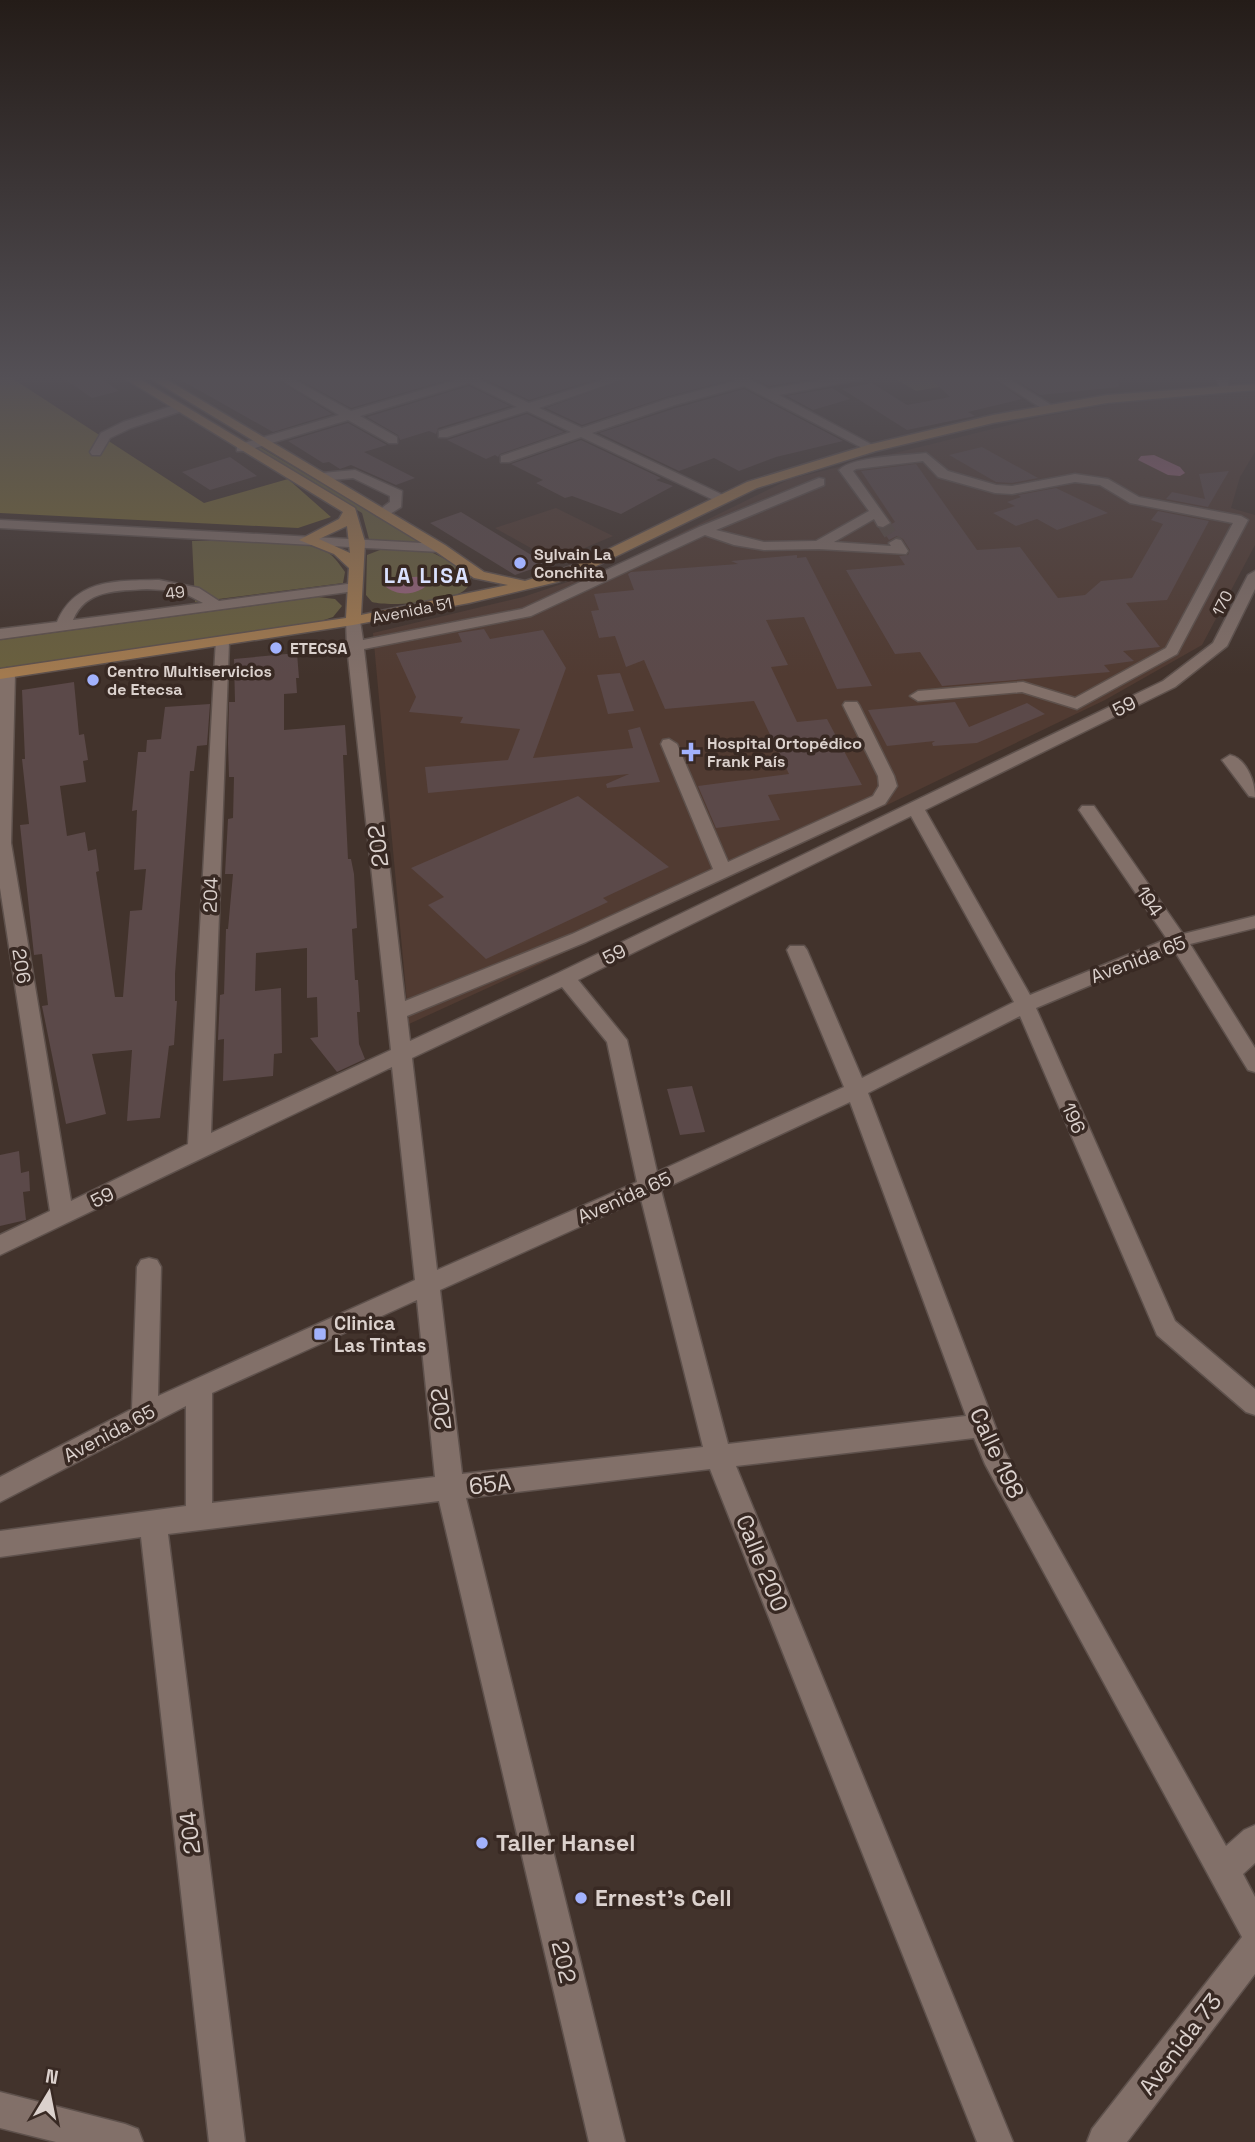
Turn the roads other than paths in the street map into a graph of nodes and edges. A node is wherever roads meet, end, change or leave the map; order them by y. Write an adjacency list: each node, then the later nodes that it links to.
1 (288, 475): 12 (main road)
2 (319, 475): 9 (main road)
3 (344, 475): 9 (street)
4 (357, 475): 13 (street)
5 (669, 475): 11 (street)
6 (780, 475): 11 (main road, Avenida 51)
7 (849, 475): 19 (street)
8 (946, 475): 36 (street)
9 (322, 477): 13 (main road)
10 (818, 482): 15 (street)
11 (720, 499): 24 (main road, Avenida 51)
12 (350, 511): 16 (main road); 17 (main road)
13 (382, 513): 20 (main road)
14 (0, 524): 16 (street)
15 (704, 530): 19 (street); 33 (street)
16 (306, 540): 17 (street); 21 (main road)
17 (358, 542): 20 (street); 21 (main road)
18 (896, 543): 19 (street)
19 (819, 545)
20 (440, 548): 22 (main road)
21 (355, 566): 25 (main road)
22 (479, 575): 24 (main road); 26 (main road)
23 (1255, 575): 34 (street, 170)
24 (535, 583): 26 (main road, Avenida 51)
25 (355, 587): 27 (street, 49); 28 (main road); 29 (main road)
26 (469, 598): 28 (main road, Avenida 51)
27 (215, 605): 30 (street, 49); 30 (street)
28 (401, 612): 29 (main road, Avenida 51)
29 (353, 621): 32 (main road, Avenida 51); 33 (street, 202)
30 (63, 625): 31 (street, 49)
31 (0, 634)
32 (220, 642): 35 (main road, Avenida 51); 54 (street, 204)
33 (355, 646): 50 (street, 202)
34 (1219, 646): 42 (street, 59)
35 (4, 673): 40 (street, 206)
36 (918, 696)
37 (850, 705): 44 (street)
38 (669, 744): 44 (street)
39 (1230, 760): 41 (street)
40 (2, 763): 56 (street, 206)
41 (1255, 792)
42 (916, 809): 48 (street, 59); 49 (street, 196)
43 (1088, 810): 46 (street, 194)
44 (723, 872): 50 (street)
45 (1255, 922): 46 (street, Avenida 65)
46 (1178, 941): 49 (street, Avenida 65); 52 (street, 194)
47 (797, 950): 53 (street, Calle 198)
48 (565, 978): 51 (street, 59); 55 (street, Calle 200)
49 (1025, 1005): 53 (street, Avenida 65); 61 (street, 196)
50 (397, 1012): 51 (street, 202)
51 (402, 1053): 54 (street, 59); 59 (street, 202)
52 (1255, 1065)
53 (856, 1090): 55 (street, Avenida 65); 63 (street, Calle 198)
54 (199, 1148): 56 (street, 59)
55 (649, 1186): 59 (street, Avenida 65); 64 (street, Calle 200)
56 (62, 1216): 57 (street, 59)
57 (0, 1246)
58 (149, 1267): 62 (street)
59 (427, 1285): 60 (street, Avenida 65); 65 (street, 202)
60 (198, 1387): 62 (street, Avenida 65); 67 (street)
61 (1255, 1405)
62 (145, 1413): 66 (street, Avenida 65)
63 (981, 1426): 64 (street, 65A); 71 (street, Calle 198)
64 (718, 1455): 65 (street, 65A); 78 (street, Calle 200)
65 (450, 1489): 67 (street, 65A); 77 (street, 202)
66 (0, 1490)
67 (200, 1517): 68 (street, 65A)
68 (153, 1524): 69 (street, 65A); 76 (street, 204)
69 (0, 1544)
70 (1255, 1841): 71 (street)
71 (1224, 1870): 72 (street, Calle 198)
72 (1255, 1929)
73 (1255, 1947): 79 (street, Avenida 73)
74 (0, 2110): 75 (street)
75 (125, 2142)
76 (228, 2142)
77 (607, 2142)
78 (995, 2142)
79 (1105, 2142)

